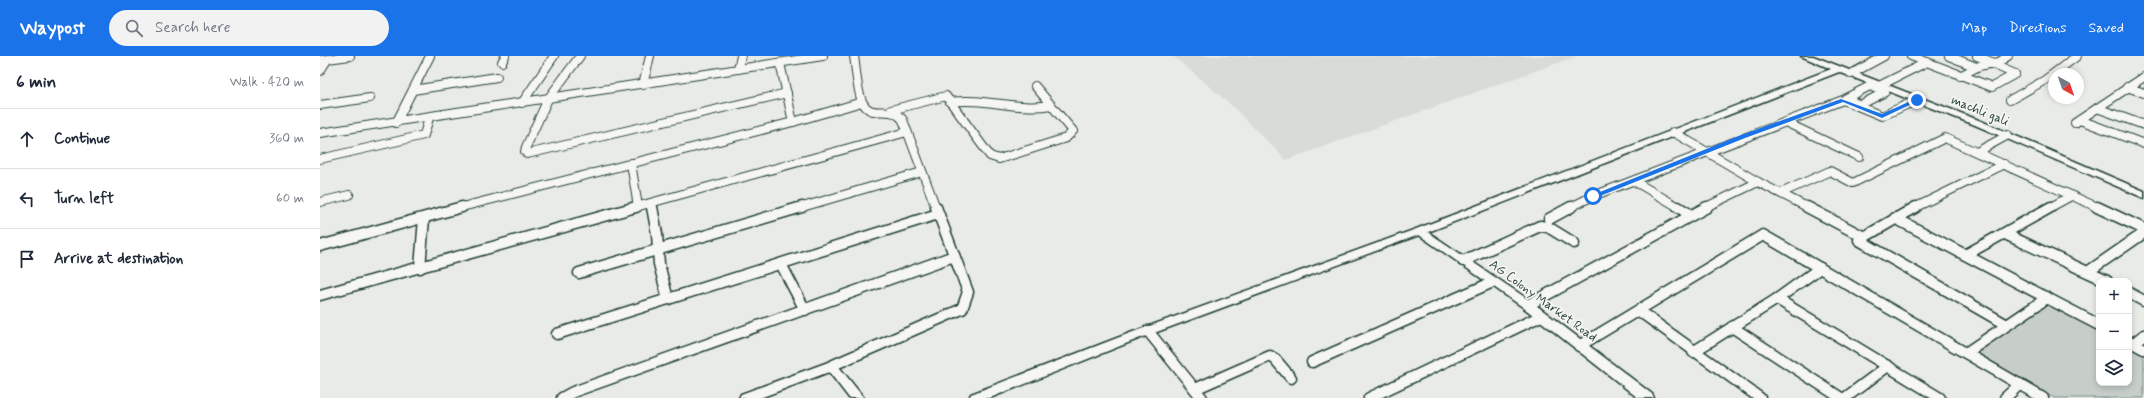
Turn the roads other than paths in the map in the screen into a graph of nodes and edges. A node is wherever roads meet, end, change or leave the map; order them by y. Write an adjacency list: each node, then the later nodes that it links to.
1 (350, 56): 16 (street)
2 (430, 56): 32 (street)
3 (554, 56): 42 (street)
4 (580, 56): 36 (street)
5 (650, 56): 28 (street)
6 (741, 56): 21 (street)
7 (823, 56): 18 (street)
8 (854, 56): 40 (street)
9 (1805, 56): 22 (street, machli gali)
10 (1884, 56): 24 (street)
11 (1911, 56): 17 (street)
12 (1949, 56): 20 (street)
13 (1977, 56): 19 (street)
14 (2008, 56): 19 (street)
15 (2077, 56): 38 (street)
16 (323, 60): 23 (street)
17 (1927, 62): 25 (street); 30 (street)
18 (780, 63): 21 (street); 33 (street)
19 (1994, 63): 20 (street); 25 (street)
20 (1976, 67): 25 (street)
21 (738, 69): 28 (street)
22 (1839, 69): 24 (street, machli gali); 53 (street)
23 (320, 71)
24 (1851, 74): 30 (street, machli gali)
25 (1960, 76)
26 (2144, 77): 31 (street)
27 (497, 78): 32 (street)
28 (643, 85): 36 (street)
29 (1035, 86): 44 (street)
30 (1877, 87): 37 (street, machli gali); 39 (street); 39 (street)
31 (2127, 87): 34 (street); 45 (street)
32 (413, 90): 50 (street)
33 (787, 93): 36 (street); 48 (street)
34 (2144, 93)
35 (370, 98): 43 (street)
36 (548, 99): 42 (street)
37 (1917, 100): 39 (street); 55 (street, machli gali)
38 (2010, 100)
39 (1848, 101): 49 (street)
40 (862, 102): 46 (street); 48 (street)
41 (950, 102): 44 (street); 44 (street); 46 (street)
42 (522, 103): 47 (street)
43 (320, 105)
44 (1051, 105)
45 (2097, 108): 51 (street); 56 (street)
46 (888, 111): 52 (street)
47 (429, 118): 50 (street); 60 (street)
48 (793, 122): 61 (street)
49 (1785, 122): 57 (street); 59 (street)
50 (396, 123): 54 (street)
51 (2144, 125)
52 (906, 132): 63 (street); 71 (street)
53 (1673, 132): 57 (street); 79 (street)
54 (320, 133)
55 (2008, 135): 58 (street); 68 (street, machli gali)
56 (2144, 144)
57 (1706, 152): 64 (street); 65 (street)
58 (1977, 152): 62 (street); 66 (street)
59 (1859, 156)
60 (320, 159)
61 (631, 163): 72 (street); 75 (street)
62 (2004, 164): 69 (street); 76 (street)
63 (922, 172): 73 (street); 85 (street)
64 (1634, 181): 74 (street); 77 (street)
65 (1758, 182): 66 (street); 74 (street)
66 (1781, 193): 82 (street)
67 (349, 195): 70 (street)
68 (2144, 195)
69 (2071, 196): 78 (street); 81 (street)
70 (320, 202)
71 (650, 204): 72 (street); 85 (street)
72 (638, 207): 90 (street)
73 (938, 214): 87 (street); 89 (street)
74 (1691, 215): 102 (street)
75 (424, 218): 84 (street); 90 (street)
76 (1895, 218): 82 (street); 86 (street)
77 (1549, 220)
78 (2144, 229)
79 (1420, 231): 88 (street, AG Colony Market Road); 109 (street)
80 (2144, 233): 92 (street)
81 (2005, 234): 86 (street); 92 (street)
82 (1864, 237): 107 (street)
83 (1574, 243): 88 (street)
84 (320, 246)
85 (657, 249): 93 (street); 99 (street)
86 (1967, 254): 98 (street)
87 (954, 256): 103 (street); 119 (street)
88 (1463, 261): 95 (street, AG Colony Market Road)
89 (781, 264): 99 (street); 103 (street)
90 (420, 268): 97 (street)
91 (1820, 268): 100 (street); 104 (street); 117 (street)
92 (2088, 272): 94 (street)
93 (580, 273)
94 (2101, 278)
95 (1493, 282): 102 (street, AG Colony Market Road); 118 (street)
96 (2132, 295): 101 (street)
97 (320, 296)
98 (2047, 298): 106 (street); 107 (street)
99 (668, 299): 110 (street)
100 (1777, 299): 108 (street); 120 (street)
101 (2144, 301)
102 (1528, 305): 105 (street, AG Colony Market Road)
103 (805, 310): 124 (street)
104 (1639, 310): 114 (street); 116 (street)
105 (1541, 316): 114 (street, AG Colony Market Road); 129 (street)
106 (2096, 323)
107 (2007, 325): 117 (street)
108 (1732, 327): 116 (street); 132 (street)
109 (1148, 331): 123 (street); 127 (street)
110 (557, 334)
111 (2144, 335): 112 (street)
112 (2132, 341)
113 (2132, 343): 115 (street)
114 (1579, 346): 130 (street, AG Colony Market Road)
115 (2144, 349)
116 (1693, 352): 131 (street)
117 (1966, 352): 122 (street)
118 (1312, 362)
119 (832, 366): 125 (street); 126 (street)
120 (1888, 366): 133 (street); 134 (street)
121 (1291, 378): 123 (street)
122 (2020, 384): 135 (street); 136 (street)
123 (1195, 388): 128 (street)
124 (562, 398)
125 (746, 398)
126 (857, 398)
127 (976, 398)
128 (1202, 398)
129 (1369, 398)
130 (1647, 398)
131 (1760, 398)
132 (1841, 398)
133 (1845, 398)
134 (1940, 398)
135 (2005, 398)
136 (2043, 398)

